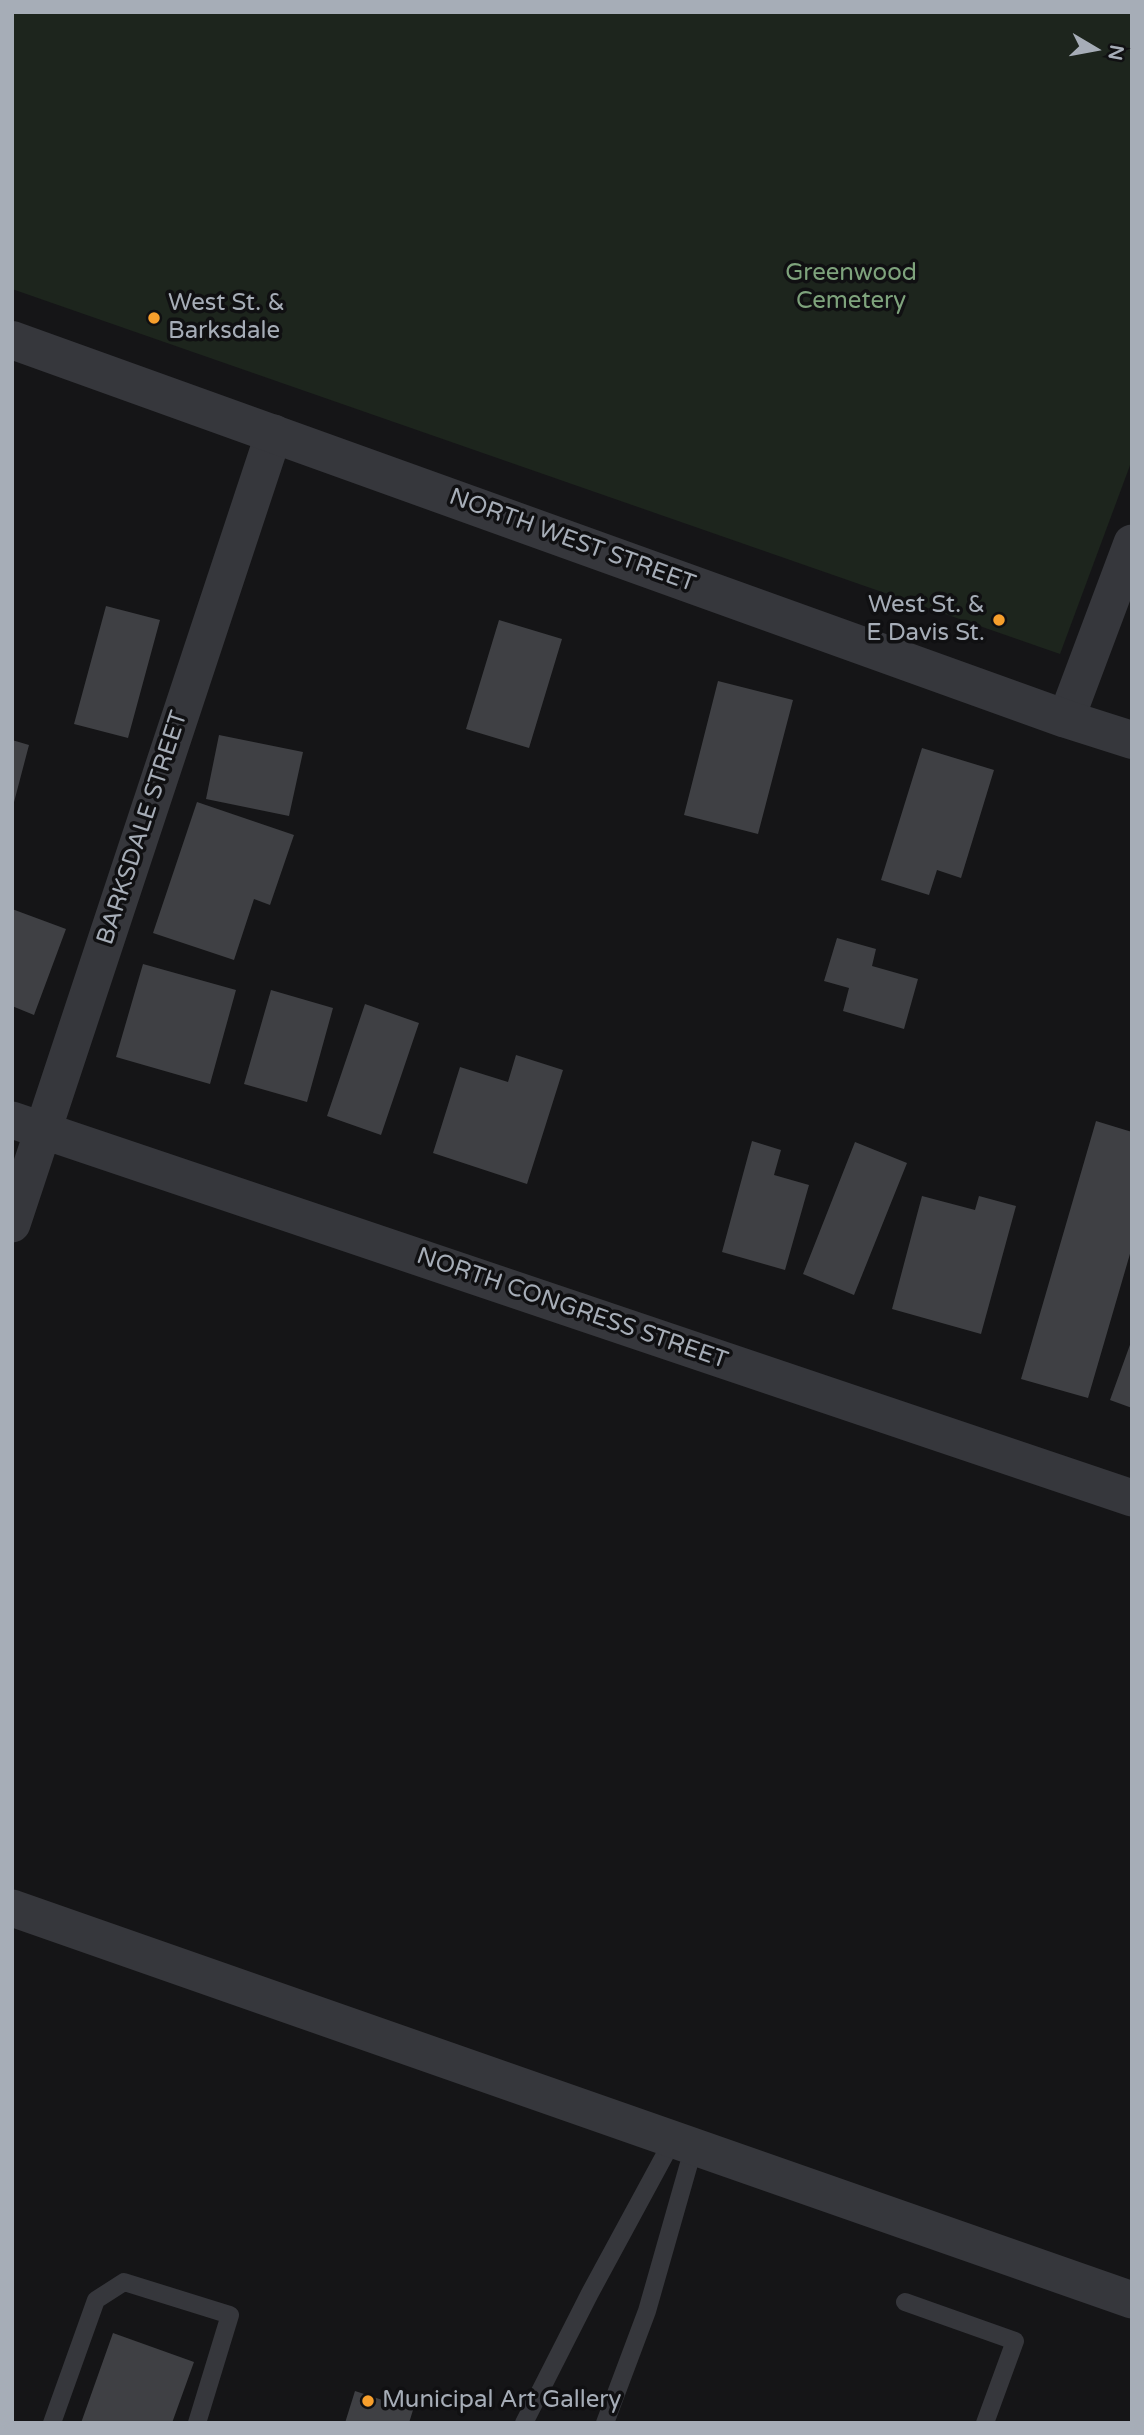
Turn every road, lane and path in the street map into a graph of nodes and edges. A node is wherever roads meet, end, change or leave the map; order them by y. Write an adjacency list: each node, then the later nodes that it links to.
1 (12, 340): 2 (street, NORTH WEST STREET)
2 (274, 433): 4 (street, NORTH WEST STREET); 6 (street, BARKSDALE STREET)
3 (1132, 543): 4 (street)
4 (1066, 719): 5 (street, NORTH WEST STREET)
5 (1132, 740)
6 (28, 1126): 7 (street, BARKSDALE STREET); 8 (street, NORTH CONGRESS STREET)
7 (12, 1224)
8 (1132, 1498)
9 (12, 1908): 10 (street)
10 (684, 2142): 11 (street); 15 (lane); 16 (lane)
11 (1132, 2300)
12 (905, 2302): 17 (lane)
13 (52, 2423): 14 (lane)
14 (197, 2423)
15 (524, 2423)
16 (605, 2423)
17 (985, 2423)

